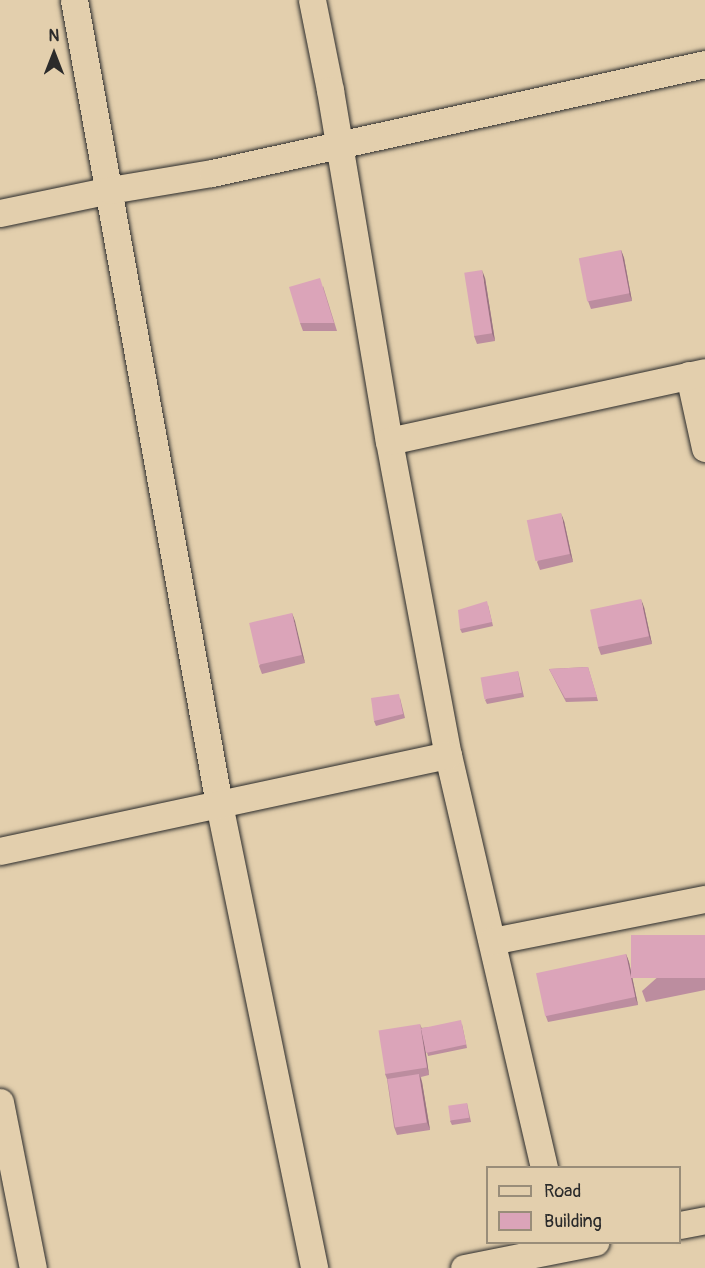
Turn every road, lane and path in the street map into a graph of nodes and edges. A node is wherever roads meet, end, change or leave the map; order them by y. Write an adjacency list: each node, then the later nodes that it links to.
1 (74, 0): 5 (street)
2 (312, 0): 4 (street)
3 (705, 64): 4 (street)
4 (339, 143): 5 (street); 8 (street)
5 (110, 190): 6 (street); 11 (street)
6 (0, 213)
7 (697, 374): 8 (street); 9 (street)
8 (389, 441): 10 (street)
9 (705, 448)
10 (448, 755): 11 (street); 14 (street)
11 (219, 804): 12 (street); 22 (street)
12 (0, 851)
13 (705, 899): 14 (street)
14 (492, 941): 16 (street)
15 (0, 1102): 21 (street)
16 (544, 1166)
17 (705, 1220): 18 (street)
18 (681, 1225)
19 (589, 1244): 20 (street)
20 (563, 1253): 23 (street)
21 (33, 1268)
22 (314, 1268)
23 (464, 1268)

